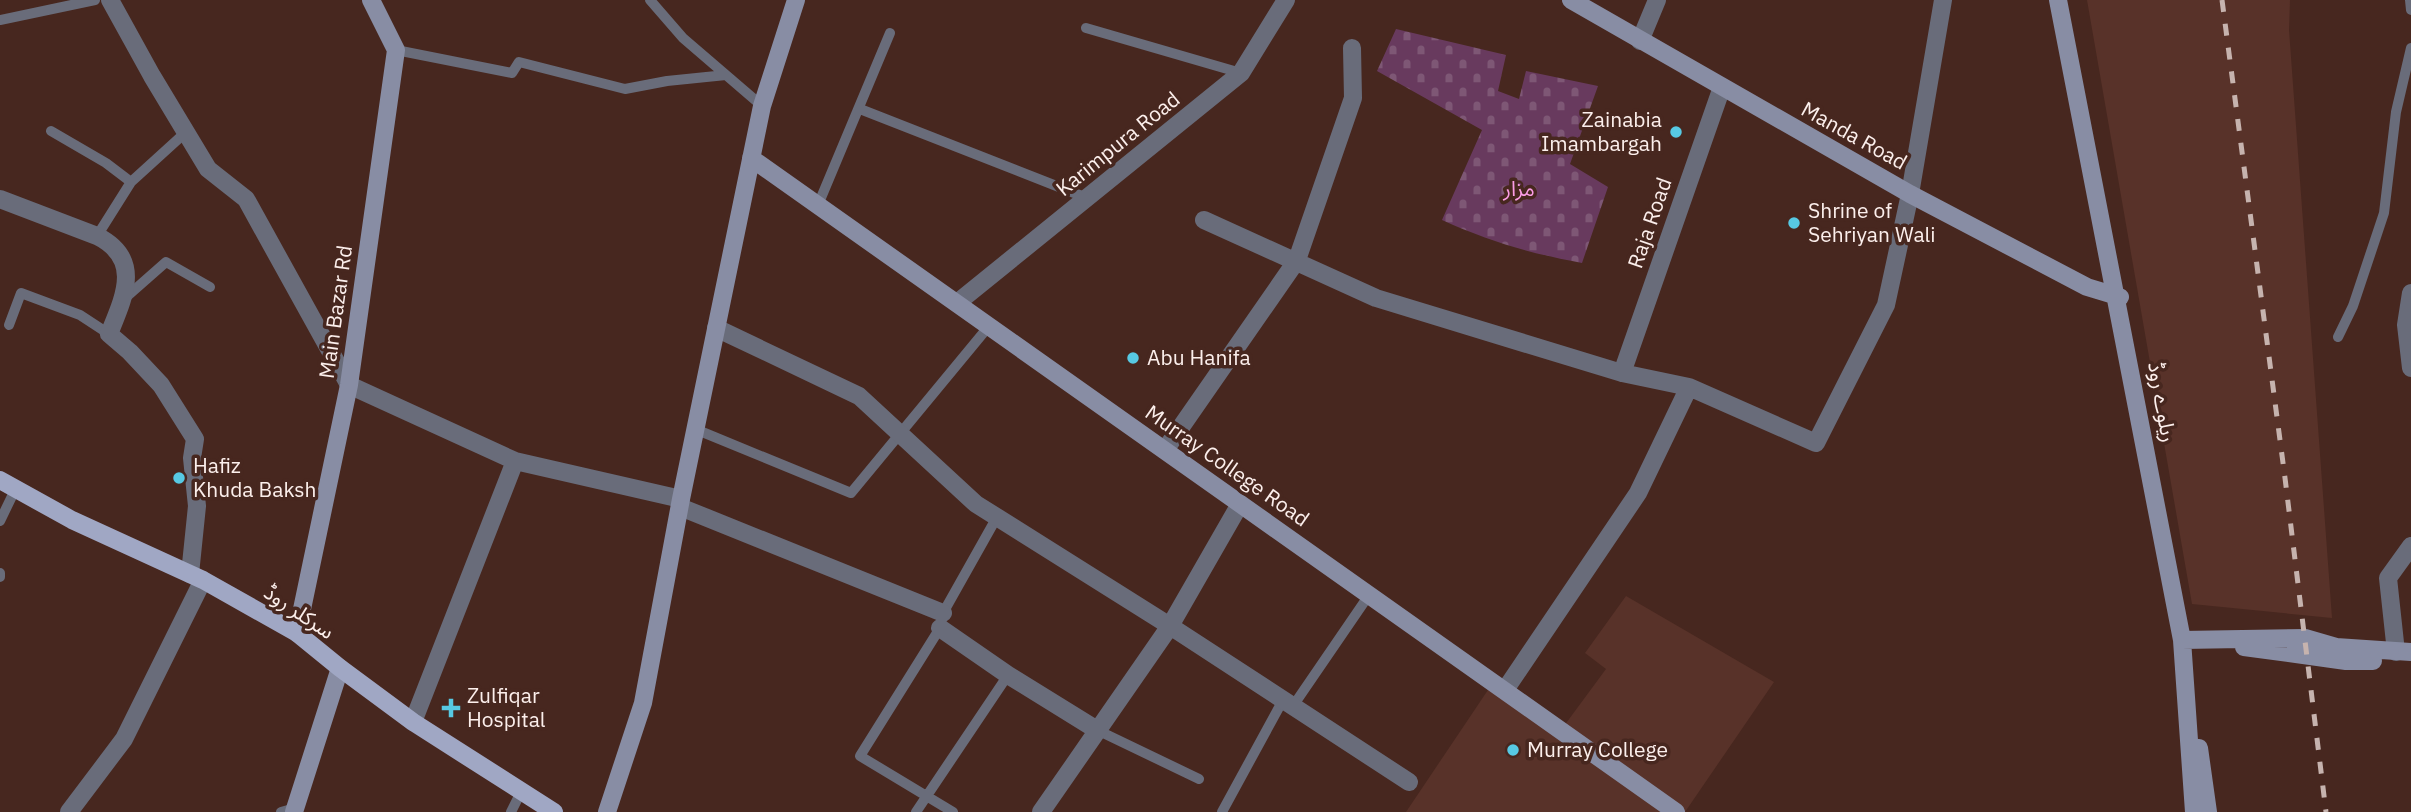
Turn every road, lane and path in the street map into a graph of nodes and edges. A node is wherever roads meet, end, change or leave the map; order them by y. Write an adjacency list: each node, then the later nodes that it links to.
1 (95, 0): 14 (lane)
2 (110, 0): 27 (street)
3 (371, 0): 20 (street)
4 (650, 0): 22 (lane)
5 (796, 0): 24 (street)
6 (1286, 0): 21 (street, Karimpura Road)
7 (1571, 0): 17 (street, Manda Road)
8 (1657, 0): 17 (street)
9 (1943, 0): 30 (street)
10 (2058, 0): 39 (street)
11 (2068, 0): 39 (street, ریلوے روڈ)
12 (2410, 0): 13 (lane)
13 (2411, 10)
14 (0, 20)
15 (1086, 28): 21 (lane)
16 (890, 33): 25 (lane)
17 (1640, 41): 23 (street, Manda Road)
18 (1352, 48): 36 (street)
19 (2411, 48): 46 (lane)
20 (396, 50): 22 (lane); 49 (street, Main Bazar Rd)
21 (1241, 73): 32 (street, Karimpura Road)
22 (726, 75): 24 (lane)
23 (1722, 87): 30 (street, Manda Road); 48 (street, Raja Road)
24 (762, 106): 28 (street)
25 (860, 109): 32 (lane); 33 (lane)
26 (51, 131): 29 (lane)
27 (186, 132): 29 (lane); 49 (street)
28 (751, 158): 33 (street, Murray College Road); 44 (street)
29 (131, 182): 35 (lane)
30 (1910, 194): 39 (street, Manda Road); 50 (street)
31 (0, 199): 35 (street)
32 (1088, 199): 41 (street, Karimpura Road)
33 (818, 205): 41 (street, Murray College Road)
34 (1204, 220): 36 (street)
35 (97, 236): 40 (street)
36 (1297, 261): 48 (street); 53 (street)
37 (210, 286): 40 (lane)
38 (2411, 293): 47 (street)
39 (2118, 297): 66 (street, ریلوے روڈ)
40 (123, 300): 45 (street)
41 (957, 303): 43 (street, Murray College Road)
42 (9, 326): 45 (lane)
43 (989, 326): 52 (lane); 53 (street, Murray College Road)
44 (716, 328): 51 (street); 52 (street)
45 (109, 334): 61 (street)
46 (2338, 337)
47 (2411, 368)
48 (1622, 373): 50 (street)
49 (349, 386): 54 (street); 65 (street, Main Bazar Rd)
50 (1689, 387): 70 (street)
51 (695, 429): 52 (lane); 56 (street)
52 (899, 432): 58 (street)
53 (1165, 450): 57 (street, Murray College Road)
54 (515, 461): 56 (street); 72 (street)
55 (7, 485): 59 (lane); 61 (main road, سرکلر روڈ)
56 (681, 503): 63 (street); 82 (street)
57 (1240, 504): 62 (street, Murray College Road); 64 (street)
58 (997, 517): 63 (lane); 64 (street)
59 (0, 521)
60 (2411, 546): 67 (street)
61 (197, 577): 65 (main road, سرکلر روڈ); 79 (street)
62 (1369, 595): 70 (street, Murray College Road); 71 (lane)
63 (942, 620): 69 (street); 77 (lane)
64 (1170, 626): 71 (street); 73 (street)
65 (298, 633): 68 (main road, سرکلر روڈ)
66 (2182, 640): 67 (street); 88 (street); 89 (street, ریلوے روڈ)
67 (2406, 656)
68 (340, 668): 72 (main road, سرکلر روڈ); 78 (street)
69 (1008, 675): 73 (street); 77 (lane)
70 (1505, 691): 87 (street, Murray College Road)
71 (1288, 703): 75 (street); 86 (lane)
72 (413, 722): 76 (main road, سرکلر روڈ)
73 (1097, 730): 74 (lane); 85 (street)
74 (1199, 779)
75 (1409, 782)
76 (521, 792): 80 (lane); 81 (main road, سرکلر روڈ)
77 (928, 795): 83 (lane); 84 (lane)
78 (290, 811)
79 (69, 812)
80 (511, 812)
81 (554, 812)
82 (607, 812)
83 (916, 812)
84 (953, 812)
85 (1041, 812)
86 (1222, 812)
87 (1676, 812)
88 (2194, 812)
89 (2211, 812)

